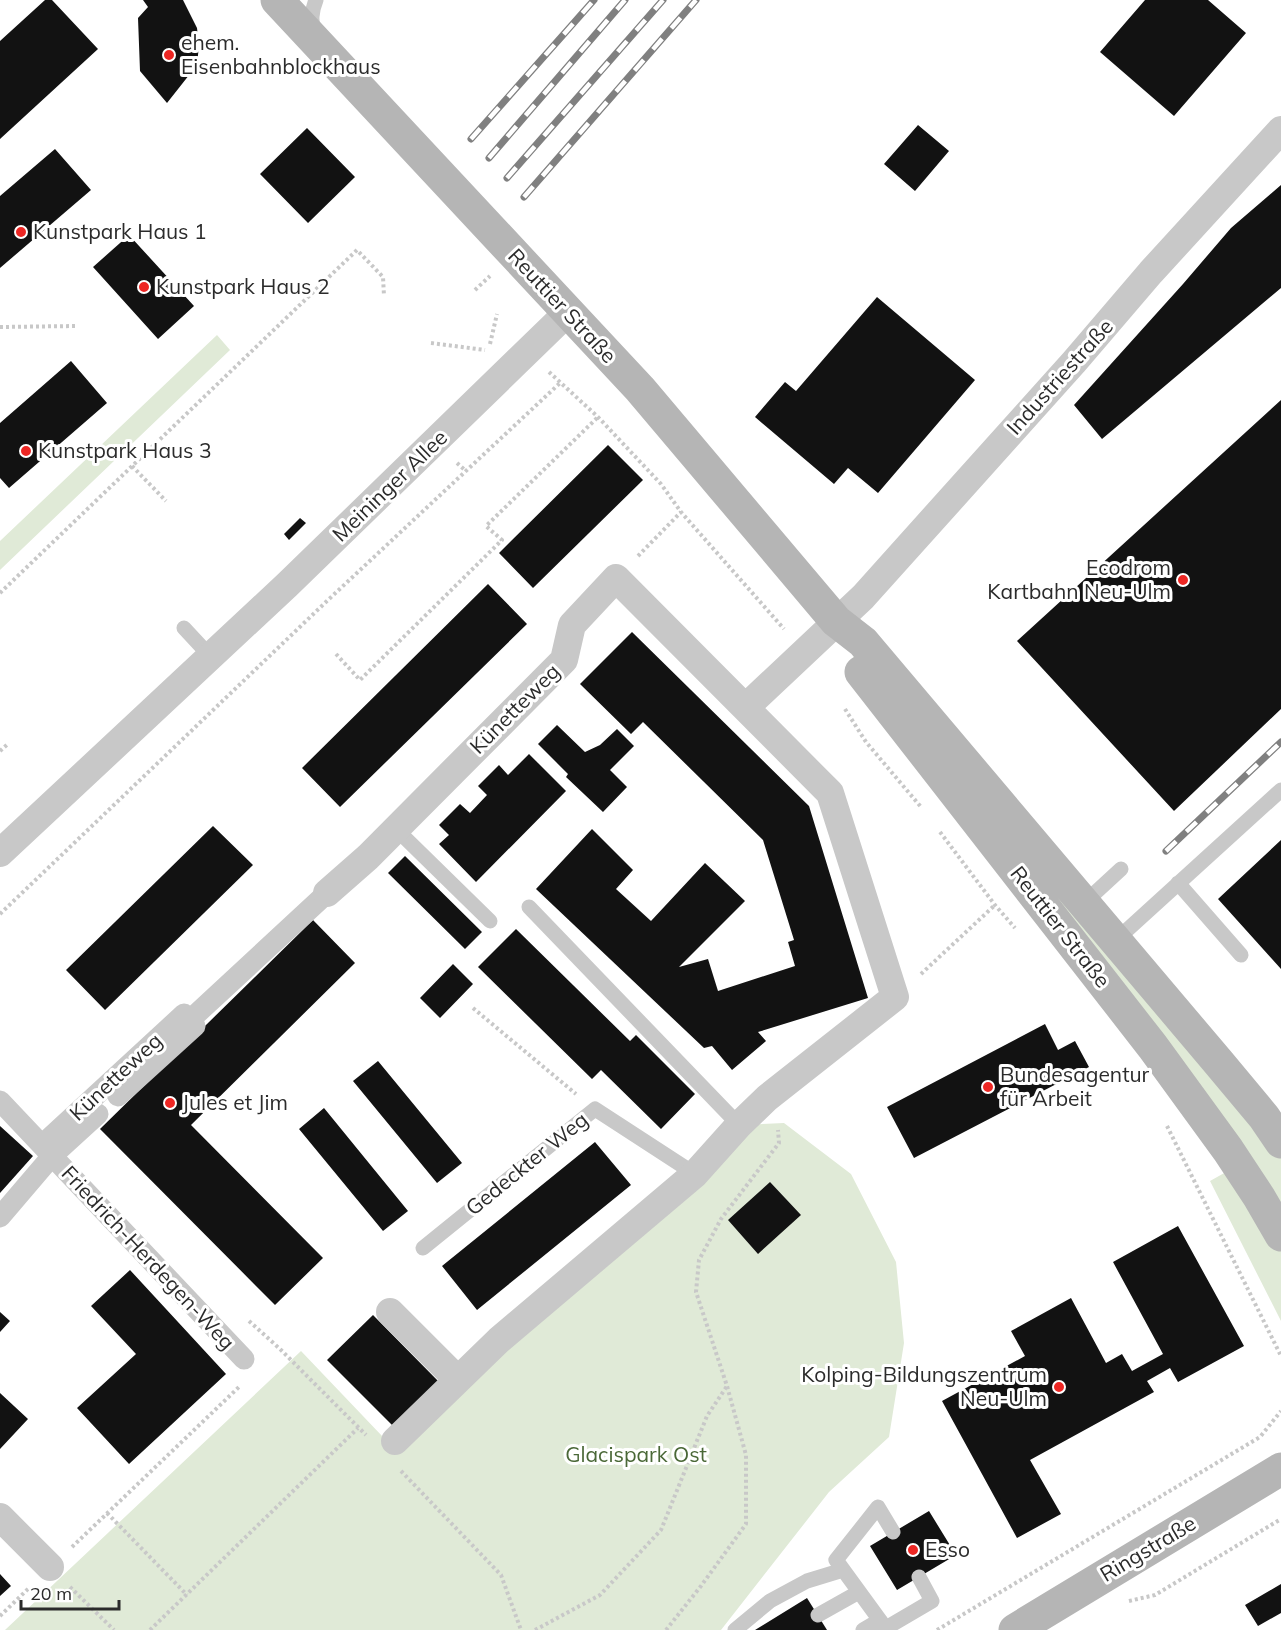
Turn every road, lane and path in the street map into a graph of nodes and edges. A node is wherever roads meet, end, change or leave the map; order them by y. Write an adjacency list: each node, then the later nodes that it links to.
1 (277, 0): 3 (main road, Reuttier Straße)
2 (316, 0): 3 (lane)
3 (318, 45): 6 (main road, Reuttier Straße)
4 (1281, 130): 23 (street, Industriestraße)
5 (384, 296): 15 (path)
6 (567, 313): 11 (street, Meininger Allee); 23 (main road, Reuttier Straße)
7 (497, 314): 10 (path)
8 (76, 326): 9 (path)
9 (0, 327)
10 (431, 343)
11 (530, 351): 12 (path); 27 (street, Meininger Allee)
12 (560, 383): 13 (path); 16 (path)
13 (598, 417): 18 (path); 26 (path)
14 (457, 463): 16 (path)
15 (132, 466): 17 (path); 21 (path)
16 (466, 471): 22 (path)
17 (166, 501)
18 (681, 512): 19 (path); 25 (path)
19 (616, 578): 29 (street); 35 (street, Künetteweg)
20 (320, 592): 22 (path)
21 (0, 593)
22 (328, 600): 43 (path)
23 (836, 621): 25 (street); 40 (main road, Reuttier Straße); 62 (main road, Reuttier Straße)
24 (184, 628): 27 (lane)
25 (804, 653): 29 (street)
26 (336, 654)
27 (210, 656): 36 (street, Meininger Allee)
28 (842, 704): 33 (path)
29 (746, 706): 48 (street)
30 (9, 743): 31 (path)
31 (0, 750)
32 (1281, 790): 38 (lane)
33 (927, 814)
34 (933, 823): 41 (path)
35 (396, 829): 39 (street, Künetteweg); 44 (lane)
36 (0, 853)
37 (1121, 869): 40 (lane)
38 (1178, 883): 46 (lane); 47 (lane)
39 (327, 893): 50 (street, Künetteweg)
40 (1083, 904): 46 (main road, Reuttier Straße)
41 (995, 905): 45 (path); 48 (path)
42 (529, 907): 57 (lane)
43 (0, 914)
44 (490, 921)
45 (1019, 932)
46 (1115, 941): 58 (main road, Reuttier Straße)
47 (1241, 955)
48 (895, 997): 52 (street)
49 (473, 1008): 54 (path)
50 (190, 1020): 51 (street, Künetteweg); 59 (street, Künetteweg)
51 (118, 1096)
52 (766, 1098): 57 (street); 68 (path)
53 (0, 1101): 59 (street, Friedrich-Herdegen-Weg)
54 (595, 1109): 60 (lane, Gedeckter Weg); 63 (lane, Gedeckter Weg)
55 (98, 1114): 59 (street, Künetteweg)
56 (1165, 1122): 65 (path)
57 (739, 1125): 60 (street)
58 (1281, 1142)
59 (47, 1151): 61 (street, Friedrich-Herdegen-Weg); 66 (street, Friedrich-Herdegen-Weg)
60 (695, 1174): 67 (street)
61 (0, 1217)
62 (1281, 1235)
63 (423, 1248)
64 (390, 1312): 67 (street)
65 (1281, 1356)
66 (244, 1359): 74 (path)
67 (457, 1379): 71 (street)
68 (727, 1386): 90 (path); 91 (path)
69 (1281, 1411): 94 (path)
70 (358, 1428): 82 (path)
71 (395, 1441)
72 (1281, 1469): 95 (main road, Ringstraße)
73 (402, 1472): 89 (path)
74 (106, 1513): 78 (path); 82 (path)
75 (0, 1516): 78 (street)
76 (1281, 1520): 83 (path)
77 (893, 1532): 79 (lane)
78 (50, 1567): 85 (path); 87 (path)
79 (843, 1570): 81 (lane); 92 (lane)
80 (919, 1577): 86 (lane)
81 (859, 1592): 84 (lane); 86 (lane)
82 (186, 1595): 88 (path)
83 (1155, 1595)
84 (818, 1615)
85 (0, 1616)
86 (884, 1626): 93 (lane)
87 (114, 1630)
88 (150, 1630)
89 (521, 1630)
90 (535, 1630)
91 (666, 1630)
92 (735, 1630)
93 (863, 1630)
94 (937, 1630)
95 (1015, 1630)

